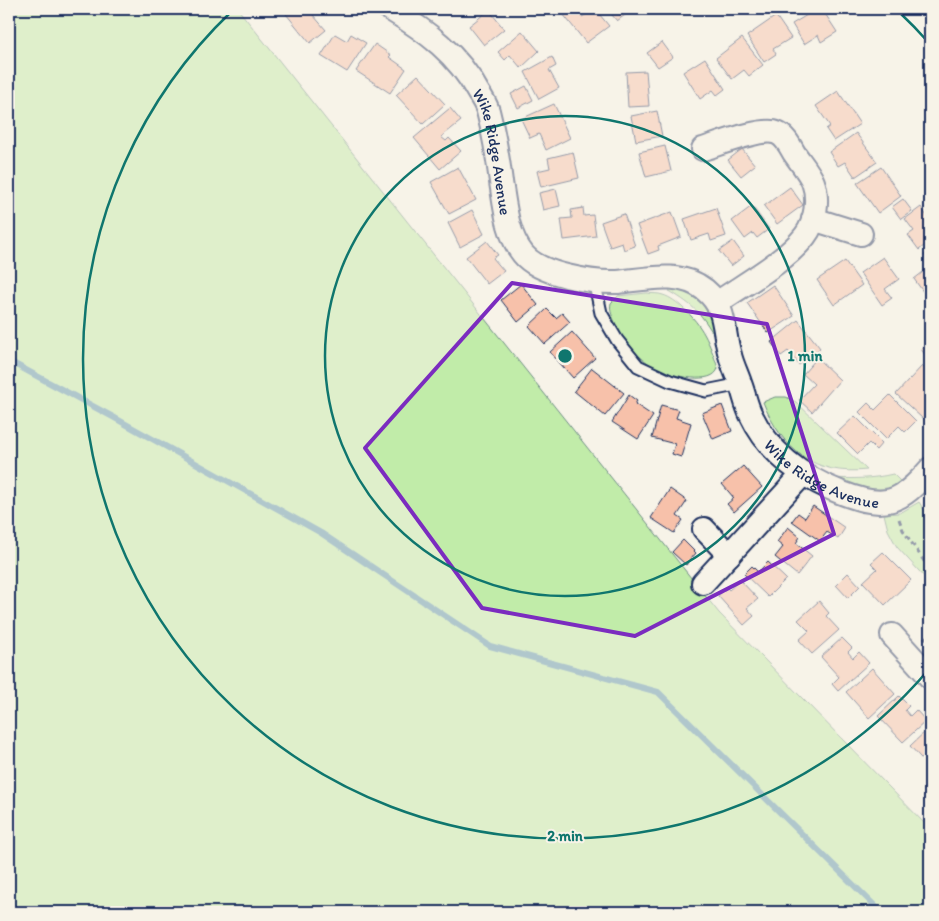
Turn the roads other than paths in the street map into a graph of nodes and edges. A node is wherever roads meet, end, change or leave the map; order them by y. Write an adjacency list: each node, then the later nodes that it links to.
1 (390, 9): 5 (street, Wike Ridge Avenue)
2 (703, 148): 3 (street)
3 (814, 219): 4 (street); 6 (street)
4 (860, 234)
5 (594, 280): 6 (street, Wike Ridge Avenue); 7 (lane)
6 (717, 303): 7 (street, Wike Ridge Avenue)
7 (741, 384): 9 (street, Wike Ridge Avenue)
8 (930, 469): 9 (street, Wike Ridge Avenue)
9 (804, 474): 11 (street)
10 (704, 528): 11 (street)
11 (729, 554): 12 (street)
12 (703, 584)
13 (892, 635): 14 (street)
14 (930, 677)

